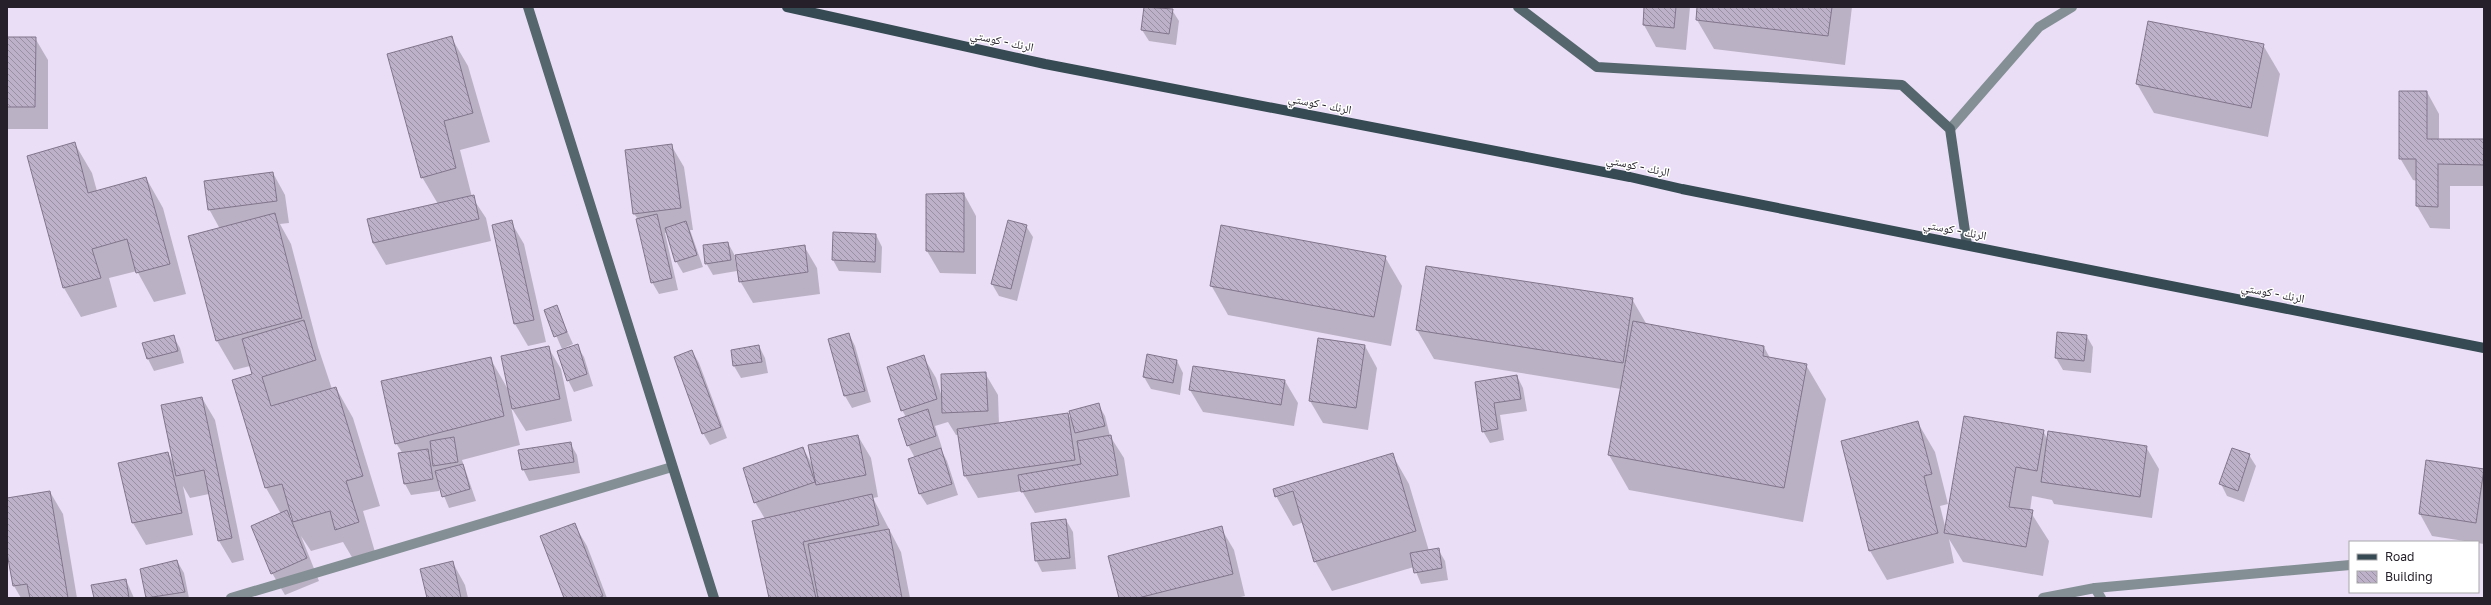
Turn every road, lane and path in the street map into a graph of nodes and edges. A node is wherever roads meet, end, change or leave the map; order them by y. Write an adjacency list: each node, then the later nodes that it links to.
1 (528, 7): 8 (street)
2 (787, 7): 6 (main road, الرنك - كوستي)
3 (1518, 7): 5 (street)
4 (2072, 7): 5 (street)
5 (1950, 129): 6 (street)
6 (1967, 245): 7 (main road, الرنك - كوستي)
7 (2484, 348)
8 (672, 467): 11 (street); 12 (street)
9 (2349, 565): 10 (street)
10 (2095, 588): 13 (street); 14 (street)
11 (231, 598)
12 (714, 598)
13 (2043, 598)
14 (2101, 598)

